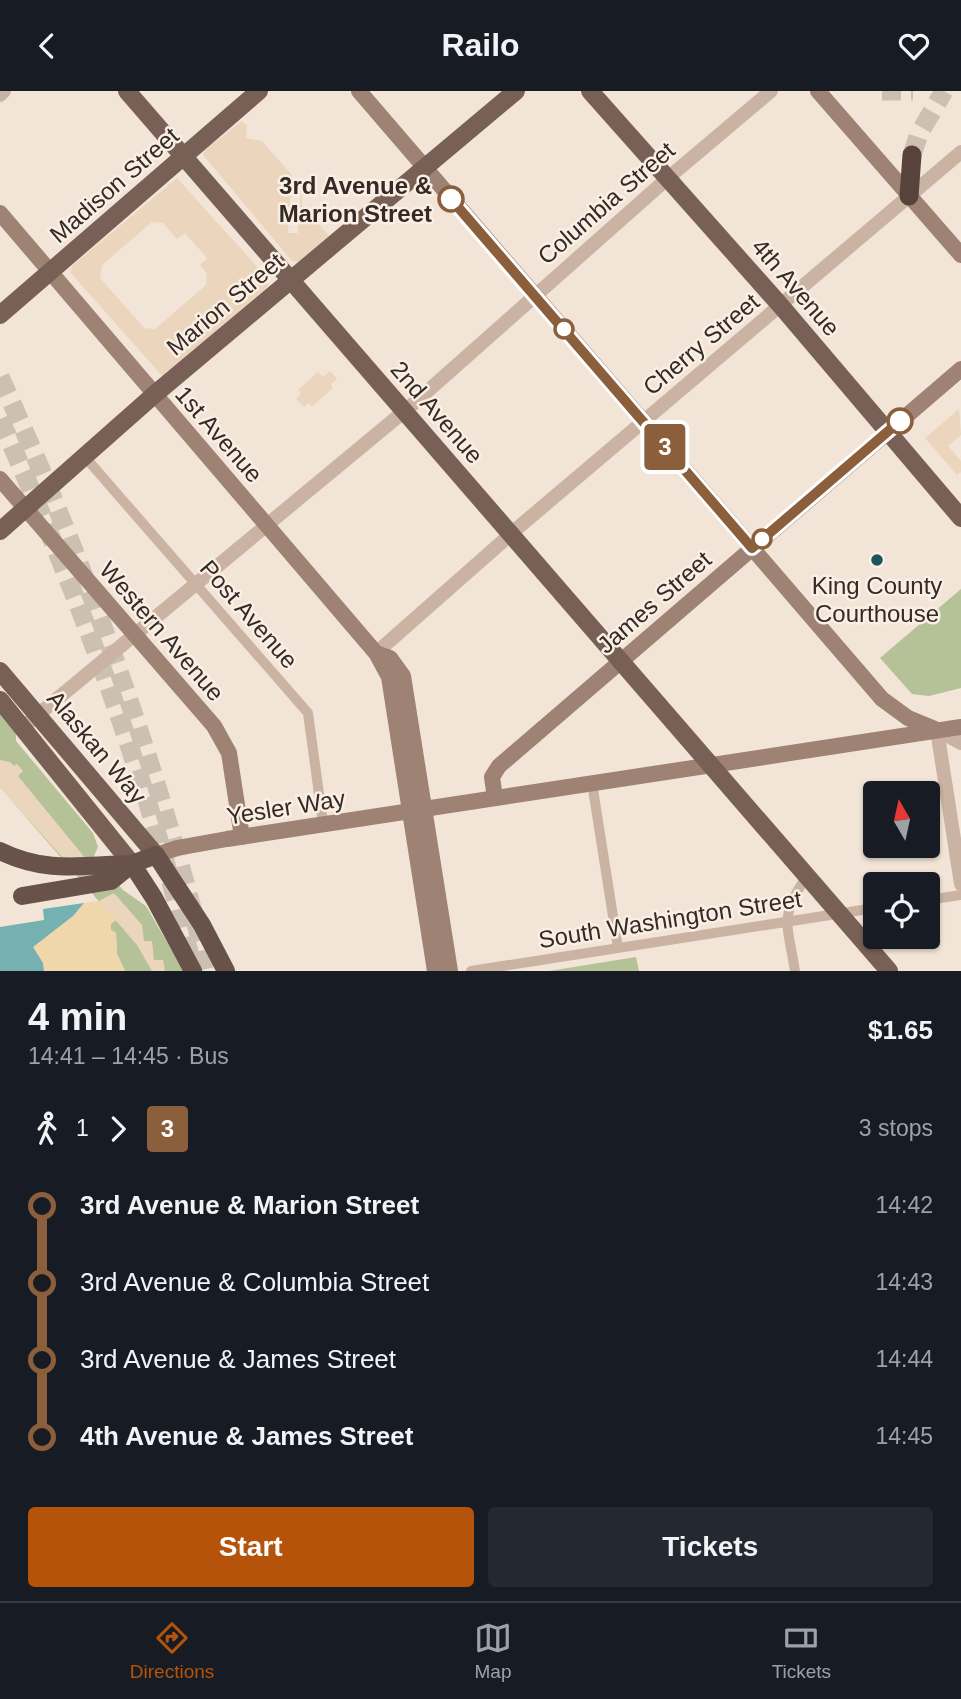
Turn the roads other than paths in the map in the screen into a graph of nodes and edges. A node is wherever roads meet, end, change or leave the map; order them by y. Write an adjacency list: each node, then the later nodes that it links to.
1 (4, 91): 9 (street)
2 (127, 91): 12 (main road, 2nd Avenue)
3 (259, 91): 12 (main road, Madison Street)
4 (359, 91): 13 (main road)
5 (516, 91): 13 (main road, Marion Street)
6 (590, 91): 14 (main road, 4th Avenue)
7 (771, 91): 14 (street, Columbia Street)
8 (817, 91): 15 (main road)
9 (0, 95)
10 (961, 152): 15 (street, Cherry Street)
11 (912, 155): 15 (highway)
12 (184, 157): 18 (main road, Madison Street); 19 (main road, 2nd Avenue)
13 (424, 169): 19 (main road, Marion Street); 20 (main road)
14 (668, 178): 20 (street, Columbia Street); 21 (main road, 4th Avenue)
15 (909, 197): 17 (main road); 21 (street, Cherry Street)
16 (0, 213): 18 (main road, 1st Avenue)
17 (961, 255)
18 (50, 272): 22 (main road, Madison Street); 24 (main road, 1st Avenue)
19 (291, 281): 24 (main road, Marion Street); 25 (main road, 2nd Avenue)
20 (535, 295): 25 (street, Columbia Street); 26 (main road)
21 (781, 306): 26 (street, Cherry Street); 27 (main road, 4th Avenue)
22 (0, 315)
23 (961, 369): 27 (main road, James Street)
24 (155, 394): 28 (main road, Marion Street); 32 (main road, 1st Avenue)
25 (404, 411): 32 (street, Columbia Street); 34 (main road, 2nd Avenue)
26 (644, 422): 34 (street, Cherry Street); 35 (main road)
27 (888, 431): 31 (main road, 4th Avenue); 35 (main road, James Street)
28 (85, 457): 30 (main road, Marion Street); 36 (street, Post Avenue)
29 (0, 479): 30 (main road, Western Avenue)
30 (25, 509): 33 (main road, Marion Street); 37 (main road, Western Avenue)
31 (961, 518)
32 (267, 526): 36 (street, Columbia Street); 38 (main road, 1st Avenue)
33 (0, 531)
34 (510, 534): 38 (street, Cherry Street); 39 (main road, 2nd Avenue)
35 (752, 548): 39 (main road, James Street); 45 (main road)
36 (195, 585): 37 (street, Columbia Street); 51 (street, Post Avenue)
37 (136, 634): 42 (street, Columbia Street); 52 (main road, Western Avenue)
38 (376, 653): 50 (main road, 1st Avenue)
39 (620, 661): 47 (main road, 2nd Avenue); 49 (main road, James Street)
40 (0, 671): 42 (main road, Alaskan Way)
41 (0, 700): 44 (main road, Alaskan Way)
42 (38, 715): 44 (street, Columbia Street); 55 (main road, Alaskan Way)
43 (961, 727): 45 (main road, Yesler Way)
44 (22, 728): 57 (main road, Alaskan Way)
45 (937, 730): 46 (street); 47 (main road, Yesler Way); 60 (street)
46 (961, 743)
47 (710, 765): 48 (main road, Yesler Way); 59 (main road, 2nd Avenue)
48 (592, 783): 49 (main road, Yesler Way); 67 (street)
49 (495, 798): 50 (main road, Yesler Way)
50 (417, 809): 51 (main road, Yesler Way); 70 (main road); 71 (main road)
51 (326, 824): 52 (main road, Yesler Way)
52 (242, 837): 55 (main road, Yesler Way)
53 (0, 842): 58 (highway)
54 (0, 851): 58 (highway)
55 (156, 855): 57 (highway); 69 (highway)
56 (0, 860): 58 (highway)
57 (132, 865): 58 (highway); 62 (highway); 68 (highway)
58 (42, 866)
59 (808, 875): 65 (main road, 2nd Avenue); 66 (street)
60 (961, 884)
61 (961, 895): 63 (street)
62 (22, 896)
63 (940, 898)
64 (863, 910): 65 (street, South Washington Street)
65 (841, 914): 66 (street, South Washington Street); 74 (main road, 2nd Avenue)
66 (786, 923): 67 (street, South Washington Street); 73 (street)
67 (618, 948): 72 (street, South Washington Street)
68 (193, 971)
69 (226, 971)
70 (435, 971)
71 (450, 971)
72 (471, 971)
73 (795, 971)
74 (889, 971)

